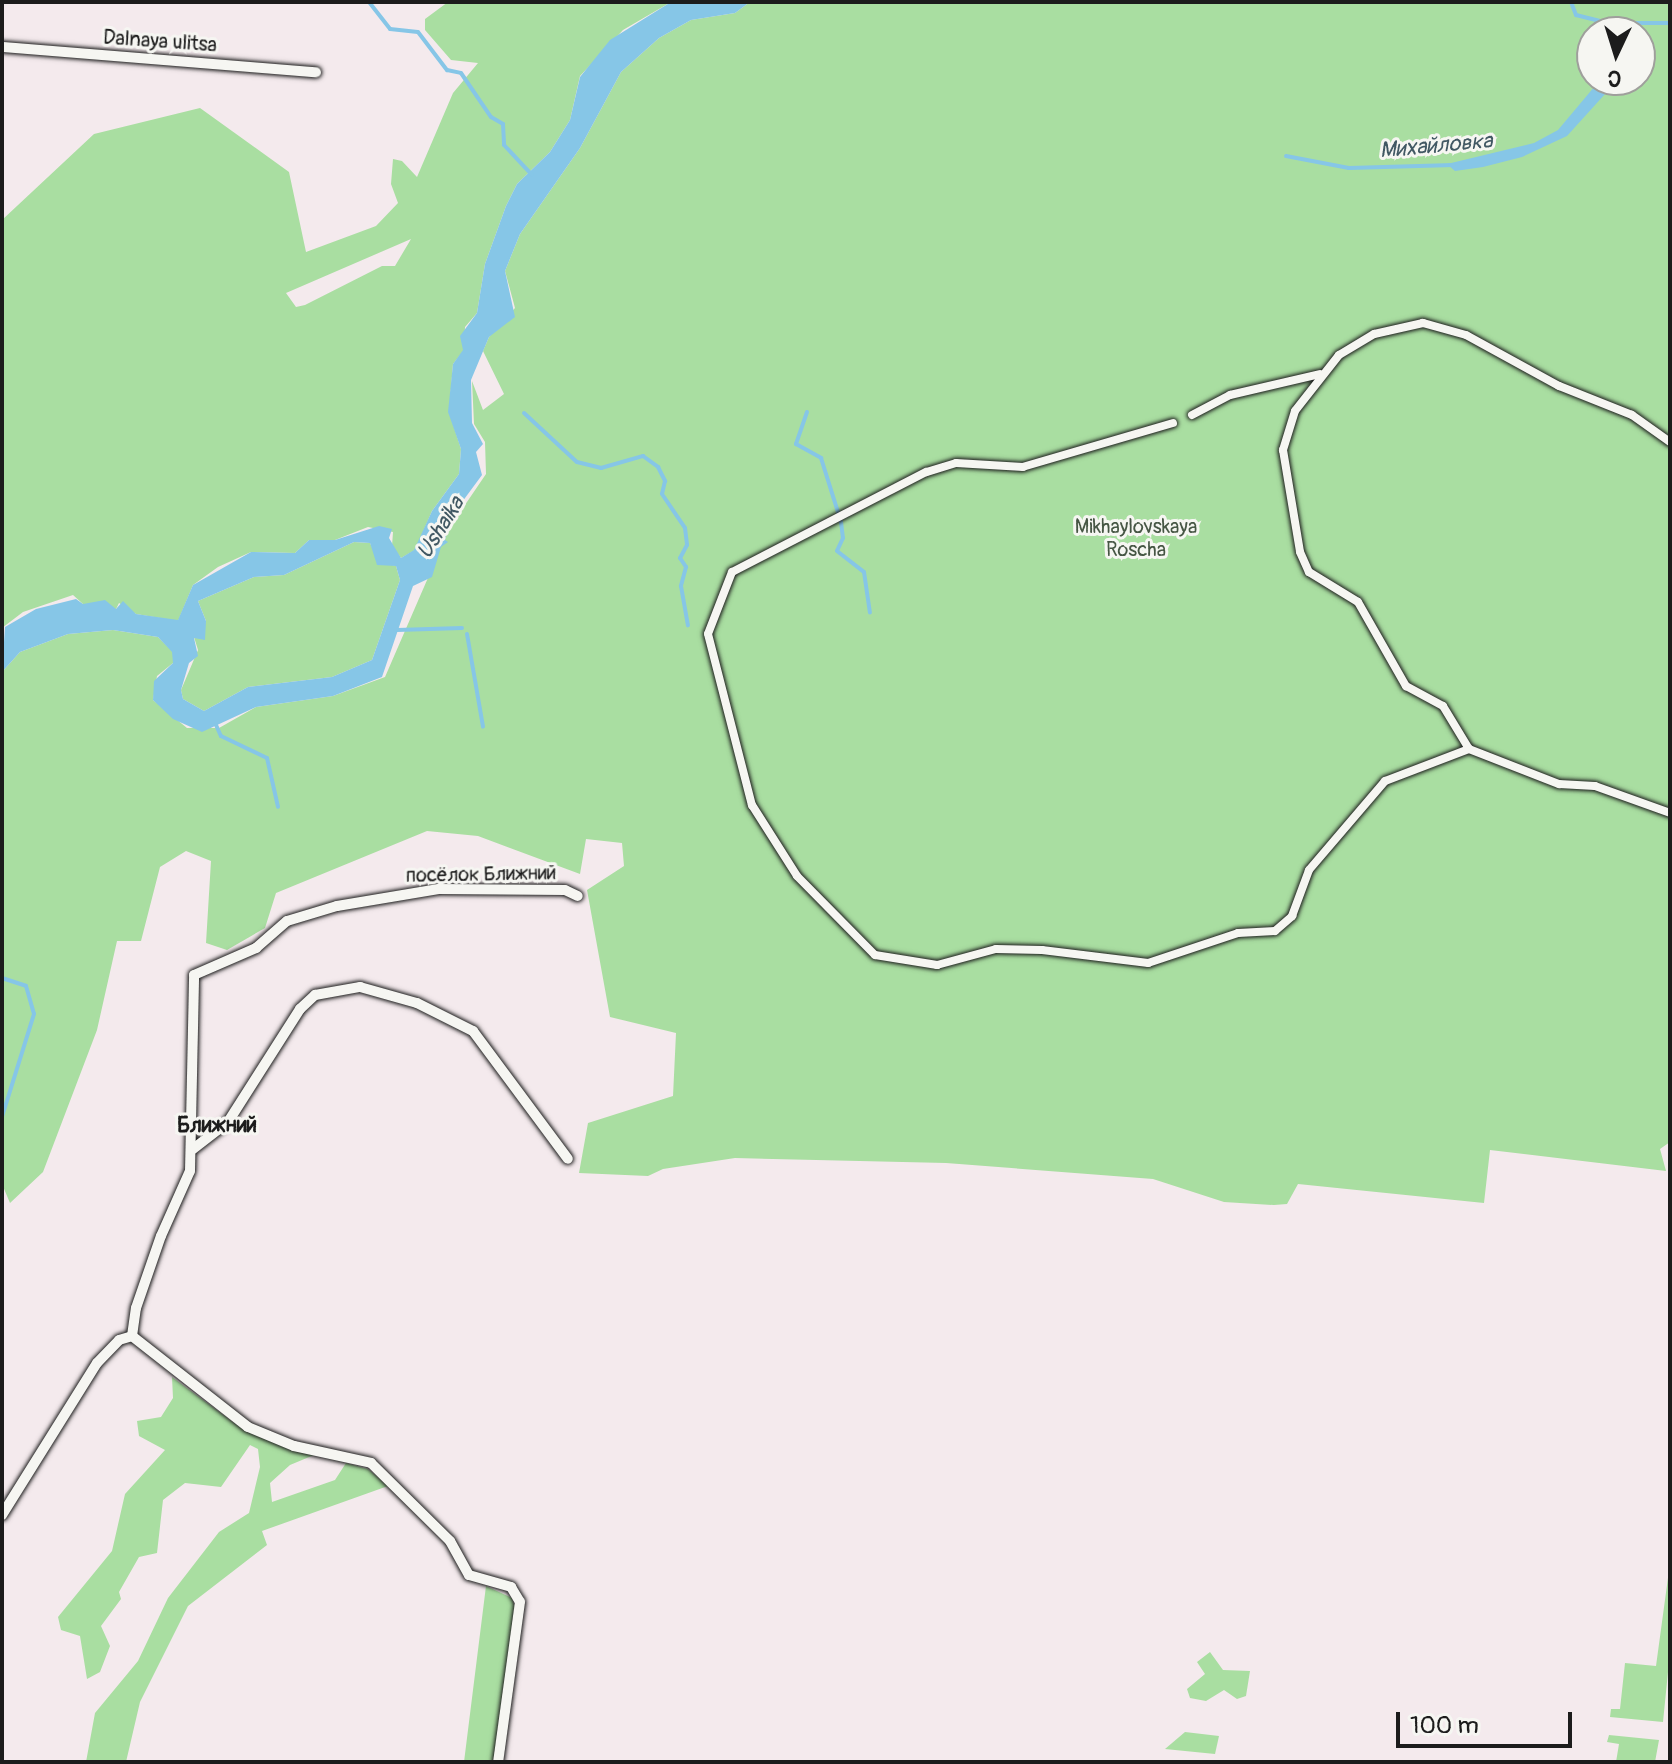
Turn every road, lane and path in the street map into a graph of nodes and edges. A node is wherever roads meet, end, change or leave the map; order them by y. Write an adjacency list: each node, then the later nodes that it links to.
1 (2, 47): 2 (street, Dalnaya ulitsa)
2 (316, 72)
3 (1320, 374): 4 (street); 6 (street); 7 (street)
4 (1192, 415)
5 (1173, 423): 7 (street)
6 (1670, 442)
7 (1469, 749): 8 (street)
8 (1670, 813)
9 (578, 896): 10 (street, посёлок Ближний)
10 (193, 1149): 11 (street); 12 (street, посёлок Ближний)
11 (568, 1159)
12 (132, 1336): 13 (street); 14 (street)
13 (2, 1515)
14 (498, 1762)

